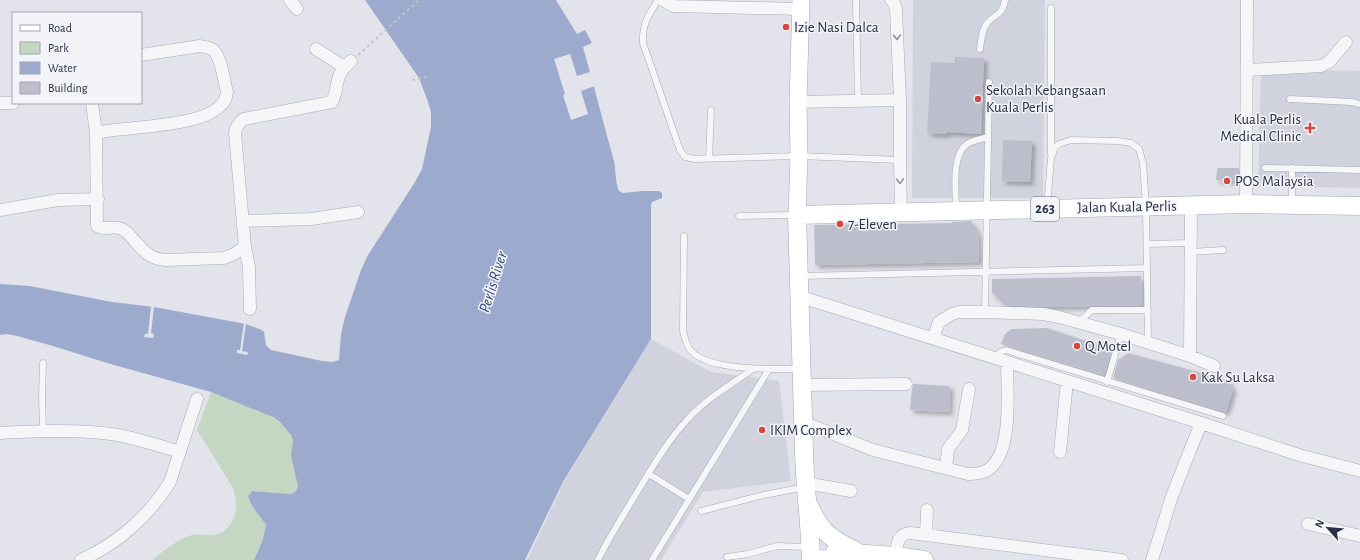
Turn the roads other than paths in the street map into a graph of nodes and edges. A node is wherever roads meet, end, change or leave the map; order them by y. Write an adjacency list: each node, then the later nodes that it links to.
1 (658, 0): 29 (lane)
2 (663, 0): 7 (street)
3 (856, 0): 18 (lane)
4 (891, 0): 17 (street, one-way to 17)
5 (1005, 0): 12 (lane)
6 (1247, 0): 14 (street)
7 (710, 4): 8 (street)
8 (800, 4): 19 (main road)
9 (1051, 8): 28 (lane)
10 (1346, 42): 14 (street)
11 (316, 49): 48 (street)
12 (980, 49)
13 (142, 55): 25 (street)
14 (1247, 70): 35 (street)
15 (989, 82): 26 (lane)
16 (1290, 99): 23 (lane)
17 (900, 100): 18 (street); 30 (street)
18 (858, 101): 19 (street)
19 (798, 102): 27 (main road)
20 (0, 103): 21 (street)
21 (12, 103)
22 (92, 104): 25 (street)
23 (1360, 104)
24 (711, 110): 29 (lane)
25 (96, 132): 34 (street)
26 (988, 137): 42 (lane); 44 (lane)
27 (799, 156): 29 (lane); 30 (lane); 46 (main road)
28 (1051, 158): 39 (lane); 40 (lane)
29 (709, 159)
30 (900, 160): 45 (street, one-way to 45)
31 (1265, 168): 32 (lane)
32 (1292, 168): 33 (lane); 37 (lane)
33 (1360, 170)
34 (98, 199): 41 (street); 51 (street)
35 (1246, 204): 36 (main road, Jalan Kuala Perlis / 263); 37 (main road, Jalan Kuala Perlis / 263)
36 (1191, 206): 39 (main road, Jalan Kuala Perlis / 263); 52 (street)
37 (1292, 206): 38 (main road, Jalan Kuala Perlis / 263)
38 (1360, 206)
39 (1146, 207): 40 (main road, Jalan Kuala Perlis / 263); 50 (lane)
40 (1047, 209): 42 (main road, Jalan Kuala Perlis / 263)
41 (0, 210)
42 (987, 211): 44 (main road, Jalan Kuala Perlis / 263); 55 (lane)
43 (358, 212): 48 (street)
44 (956, 212): 45 (main road, Jalan Kuala Perlis / 263)
45 (902, 213): 46 (main road, Jalan Kuala Perlis / 263)
46 (798, 215): 47 (lane); 56 (main road)
47 (739, 216)
48 (243, 221): 51 (street)
49 (684, 236): 69 (lane)
50 (1147, 244): 52 (lane); 54 (lane)
51 (245, 247): 58 (street)
52 (1190, 247): 53 (lane); 65 (street)
53 (1223, 250)
54 (1147, 268): 55 (lane); 59 (lane)
55 (986, 271): 56 (lane); 60 (lane)
56 (799, 276): 57 (main road)
57 (798, 296): 63 (street); 71 (main road)
58 (250, 309)
59 (1148, 310): 61 (lane); 64 (lane)
60 (985, 312): 61 (street); 63 (street)
61 (1079, 322): 62 (street)
62 (1121, 334): 64 (street); 73 (lane)
63 (933, 338): 66 (street)
64 (1148, 342): 65 (street)
65 (1190, 356): 68 (street)
66 (1002, 360): 72 (street); 73 (lane); 84 (street)
67 (43, 362): 80 (lane)
68 (1214, 366)
69 (752, 369): 70 (lane); 86 (lane)
70 (769, 369): 71 (lane); 89 (lane)
71 (802, 377): 74 (street); 78 (main road)
72 (1067, 381): 79 (street); 83 (street)
73 (1107, 382): 77 (lane)
74 (906, 384)
75 (969, 389): 84 (street)
76 (197, 399): 82 (street)
77 (1223, 416)
78 (803, 422): 84 (street); 87 (main road)
79 (1201, 423): 85 (street); 103 (street)
80 (43, 431): 81 (street); 82 (street)
81 (0, 433)
82 (180, 452): 99 (street)
83 (1060, 452)
84 (946, 468)
85 (1360, 471)
86 (648, 474): 89 (lane); 100 (lane)
87 (805, 489): 88 (street); 91 (lane); 95 (main road); 97 (main road)
88 (851, 491)
89 (689, 500): 101 (lane)
90 (927, 510): 93 (street)
91 (702, 511)
92 (1308, 524): 94 (street)
93 (926, 535): 98 (street); 102 (street)
94 (1360, 536)
95 (810, 552): 96 (lane); 97 (main road)
96 (727, 557)
97 (856, 557): 98 (main road)
98 (908, 559)
99 (81, 560)
100 (598, 560)
101 (652, 560)
102 (1122, 560)
103 (1152, 560)

